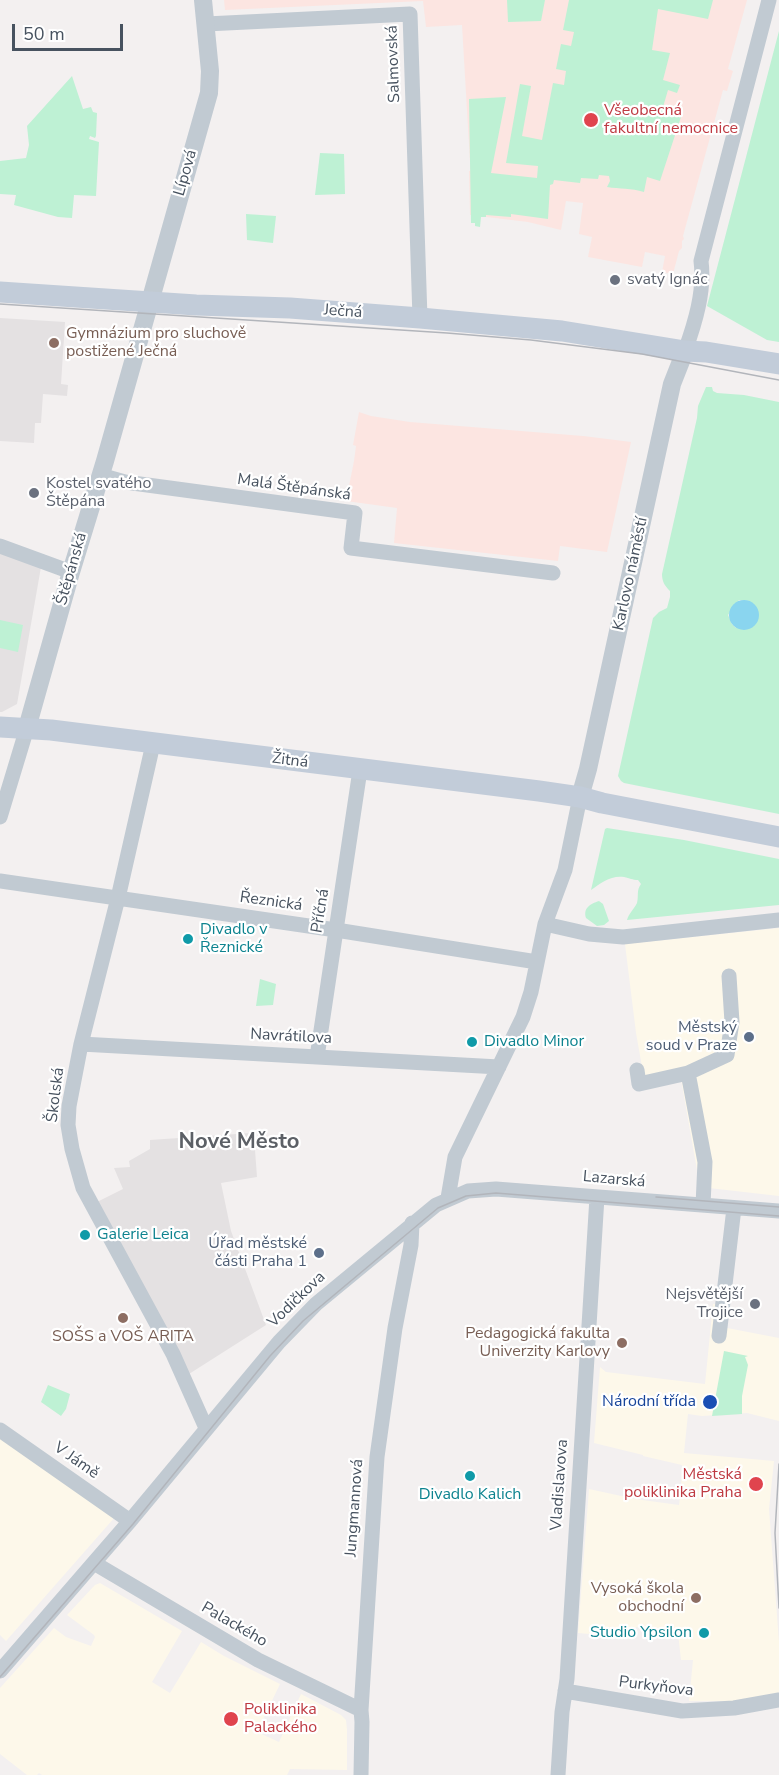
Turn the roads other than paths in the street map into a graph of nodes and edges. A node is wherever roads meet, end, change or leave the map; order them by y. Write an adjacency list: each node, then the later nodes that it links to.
1 (202, 0): 3 (street, Lípová)
2 (769, 0): 7 (street, Karlovo náměstí)
3 (206, 24): 5 (street, Lípová); 6 (street, Salmovská)
4 (0, 292): 5 (main road, Ječná)
5 (147, 311): 6 (main road, Ječná); 9 (street, Štěpánská)
6 (420, 318): 7 (main road, Ječná)
7 (685, 351): 8 (main road); 17 (street, Karlovo náměstí)
8 (779, 364)
9 (100, 476): 11 (street, Štěpánská); 12 (street, Malá Štěpánská)
10 (0, 546): 11 (street)
11 (71, 572): 14 (street, Štěpánská)
12 (553, 573)
13 (0, 727): 14 (main road, Žitná)
14 (27, 728): 15 (main road, Žitná); 18 (street, Štěpánská)
15 (153, 744): 16 (main road, Žitná); 21 (street, Školská)
16 (360, 770): 17 (main road, Žitná); 24 (street, Příčná)
17 (580, 797): 19 (main road); 23 (street, Karlovo náměstí)
18 (0, 817)
19 (779, 837)
20 (0, 881): 21 (street, Řeznická)
21 (118, 898): 24 (street, Řeznická); 27 (street, Školská)
22 (779, 920): 23 (street)
23 (545, 924): 25 (street)
24 (336, 930): 25 (street, Řeznická); 28 (street, Příčná)
25 (537, 962): 29 (street)
26 (729, 976): 31 (street)
27 (81, 1044): 28 (street, Navrátilova); 39 (street, Školská)
28 (317, 1056): 29 (street, Navrátilova)
29 (499, 1067): 33 (street)
30 (637, 1070): 31 (street)
31 (688, 1073): 34 (street)
32 (597, 1197): 33 (street, Lazarská); 34 (street, Lazarská); 44 (street, Vladislavova)
33 (448, 1198): 37 (street, Vodičkova)
34 (703, 1205): 35 (street, Lazarská)
35 (734, 1208): 36 (street, Lazarská); 38 (street)
36 (779, 1211)
37 (412, 1223): 39 (street, Vodičkova); 46 (street, Jungmannová)
38 (719, 1336)
39 (206, 1428): 41 (street, Vodičkova)
40 (0, 1430): 41 (street, V Jámě)
41 (130, 1521): 42 (street, Vodičkova)
42 (94, 1563): 43 (street, Vodičkova); 46 (street, Palackého)
43 (0, 1671)
44 (565, 1691): 45 (street, Purkyňova); 48 (street, Vladislavova)
45 (779, 1700)
46 (361, 1710): 47 (street, Jungmannová)
47 (361, 1775)
48 (558, 1775)

